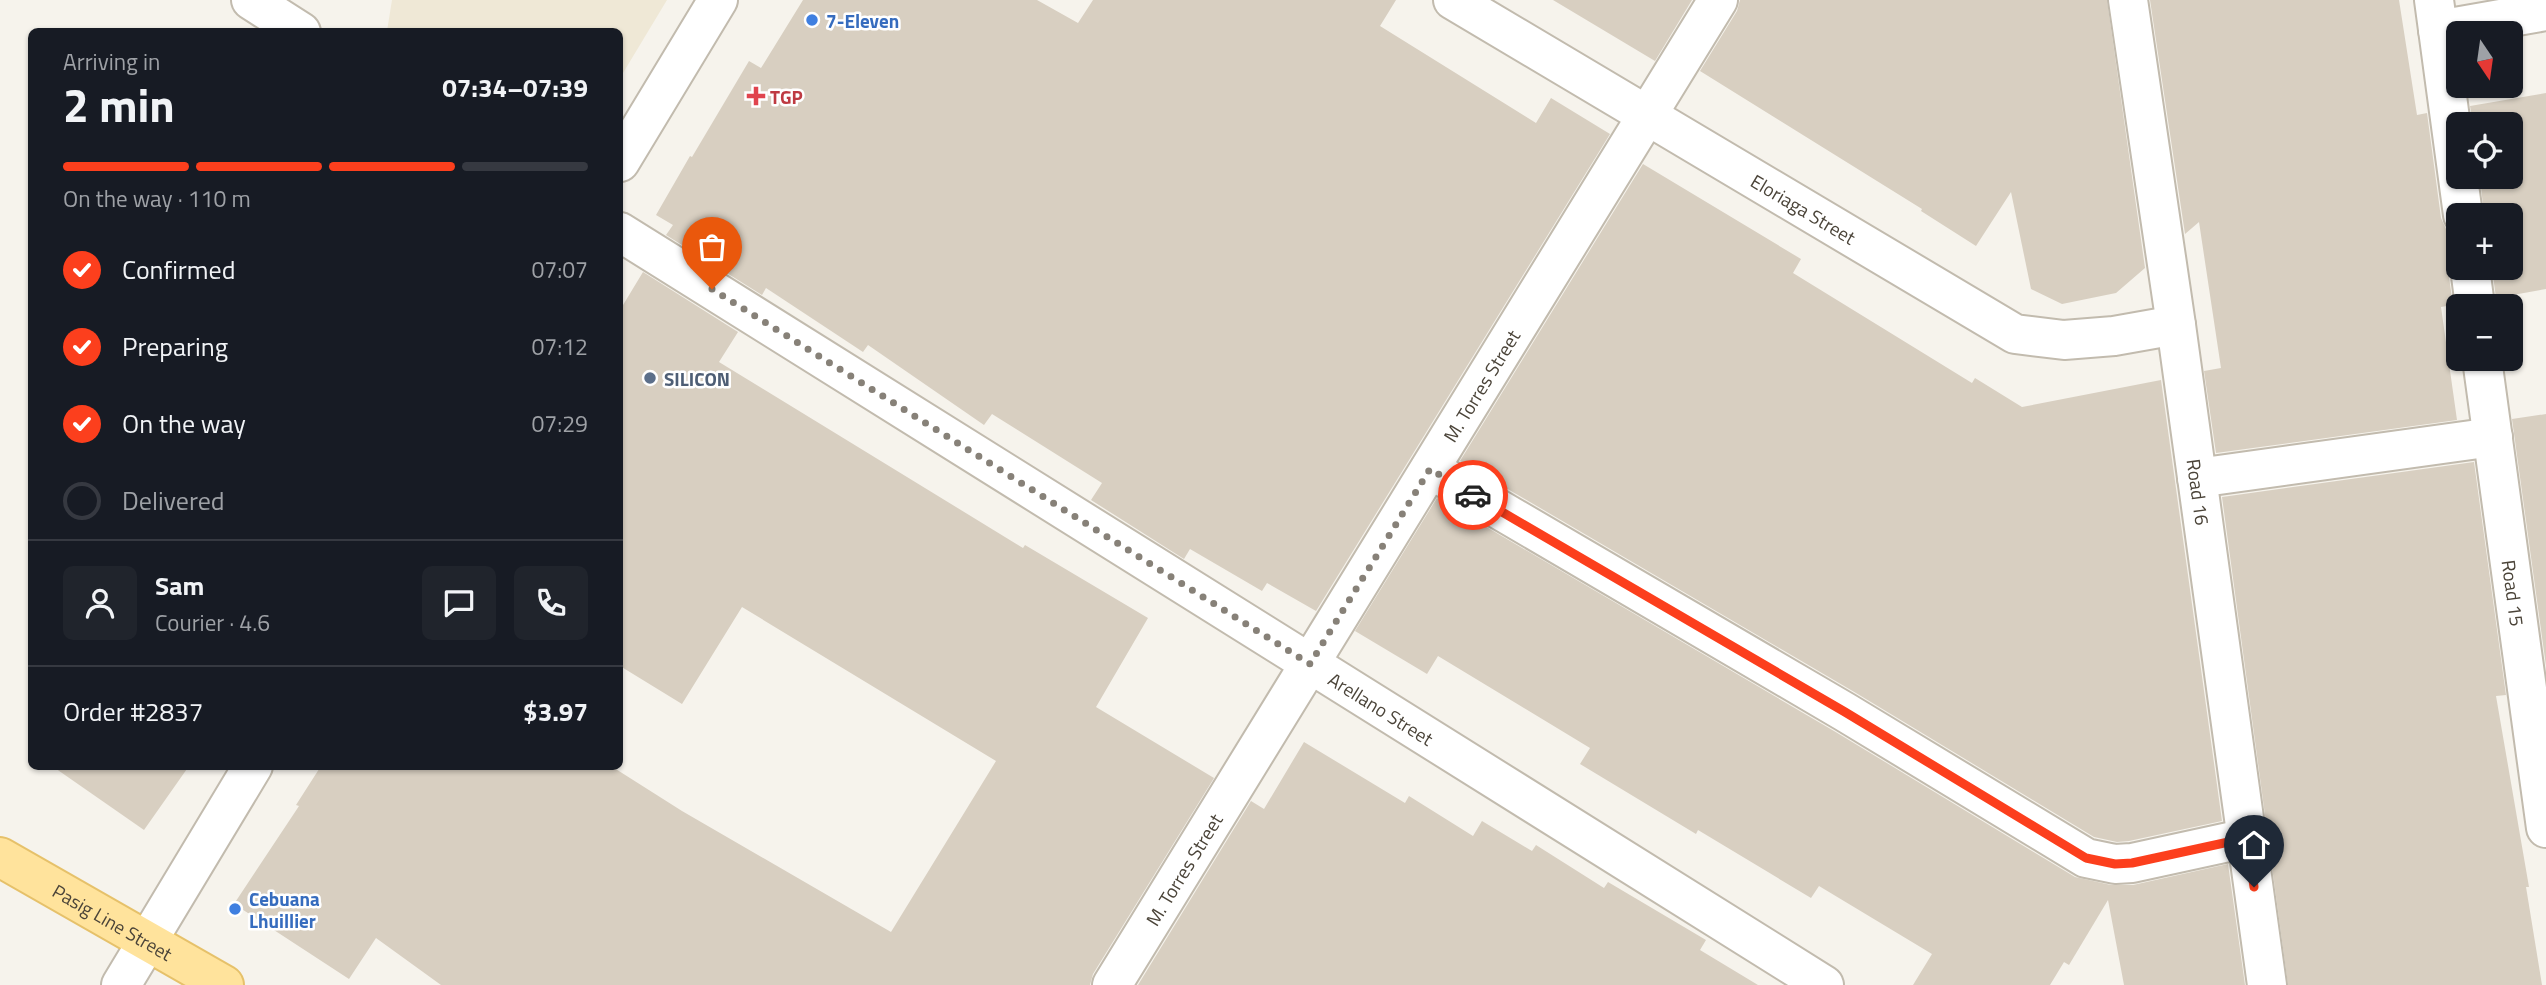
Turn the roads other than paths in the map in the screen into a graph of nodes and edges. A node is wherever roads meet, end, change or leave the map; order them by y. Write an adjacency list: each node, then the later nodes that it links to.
1 (251, 0): 8 (street)
2 (718, 0): 10 (street)
3 (1453, 0): 9 (street, Eloriaga Street)
4 (1718, 0): 9 (street, M. Torres Street)
5 (2127, 0): 13 (street, Road 16)
6 (2546, 11): 7 (street)
7 (2436, 15): 11 (street)
8 (295, 28)
9 (1647, 116): 13 (street, Eloriaga Street); 16 (street, M. Torres Street)
10 (623, 157)
11 (2461, 203)
12 (623, 234): 18 (street, Arellano Street)
13 (2176, 325): 17 (street, Road 16)
14 (2484, 371): 15 (street, Road 15)
15 (2493, 437): 17 (street); 20 (street, Road 15)
16 (1430, 469): 18 (street, M. Torres Street); 21 (street)
17 (2197, 478): 21 (street, Road 16)
18 (1310, 664): 26 (street, M. Torres Street); 27 (street, Arellano Street)
19 (251, 770): 23 (street)
20 (2546, 828)
21 (2247, 838): 28 (street, Road 16)
22 (0, 857): 23 (main road, Pasig Line Street)
23 (148, 941): 24 (street); 25 (main road, Pasig Line Street)
24 (121, 985)
25 (224, 985)
26 (1112, 985)
27 (1824, 985)
28 (2267, 985)

